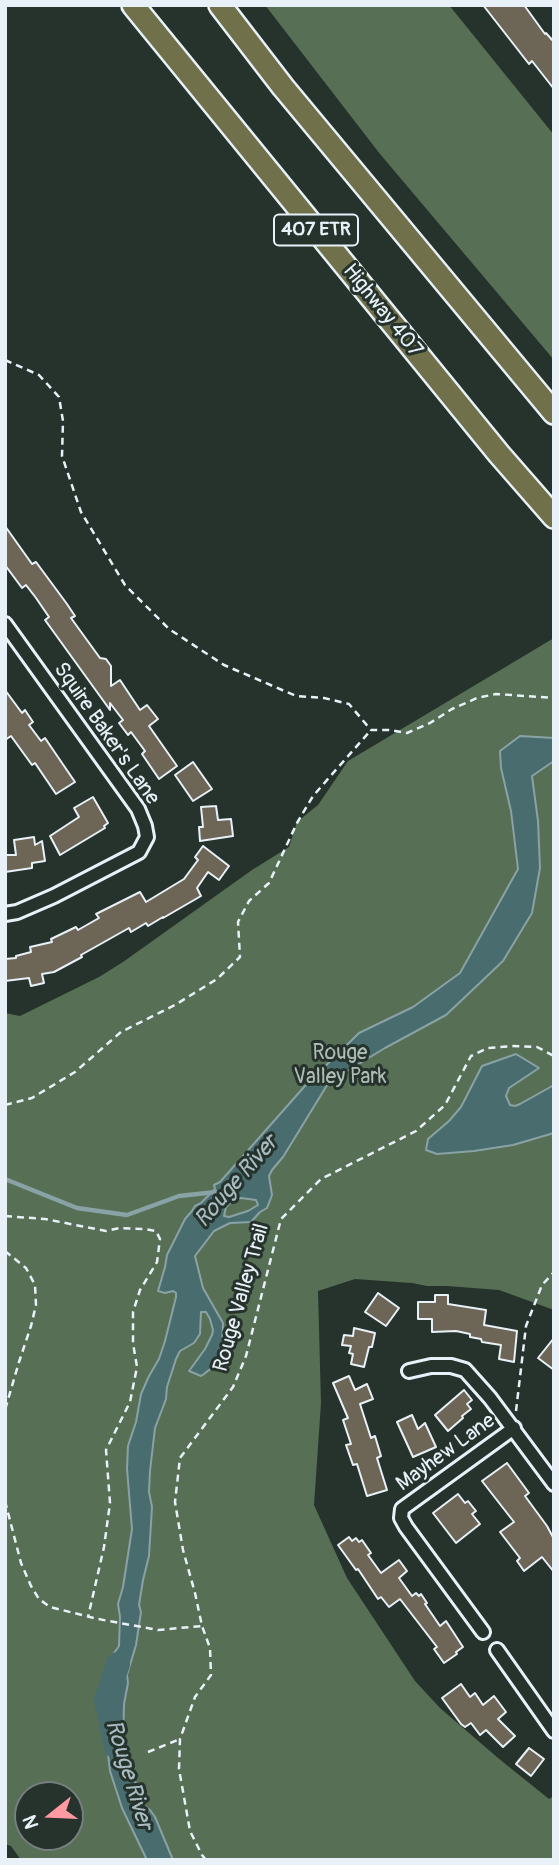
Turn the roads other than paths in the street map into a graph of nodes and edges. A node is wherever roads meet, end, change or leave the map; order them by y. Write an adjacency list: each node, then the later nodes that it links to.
1 (133, 5): 4 (highway, Highway 407 / 407 ETR)
2 (220, 5): 3 (highway, 407 ETR)
3 (554, 413)
4 (554, 517)
5 (5, 624): 6 (street, Squire Baker's Lane)
6 (5, 914)
7 (409, 1371): 8 (street)
8 (513, 1428): 9 (street); 10 (street, Mayhew Lane)
9 (554, 1484)
10 (483, 1632)
11 (496, 1650): 12 (street)
12 (554, 1731)

